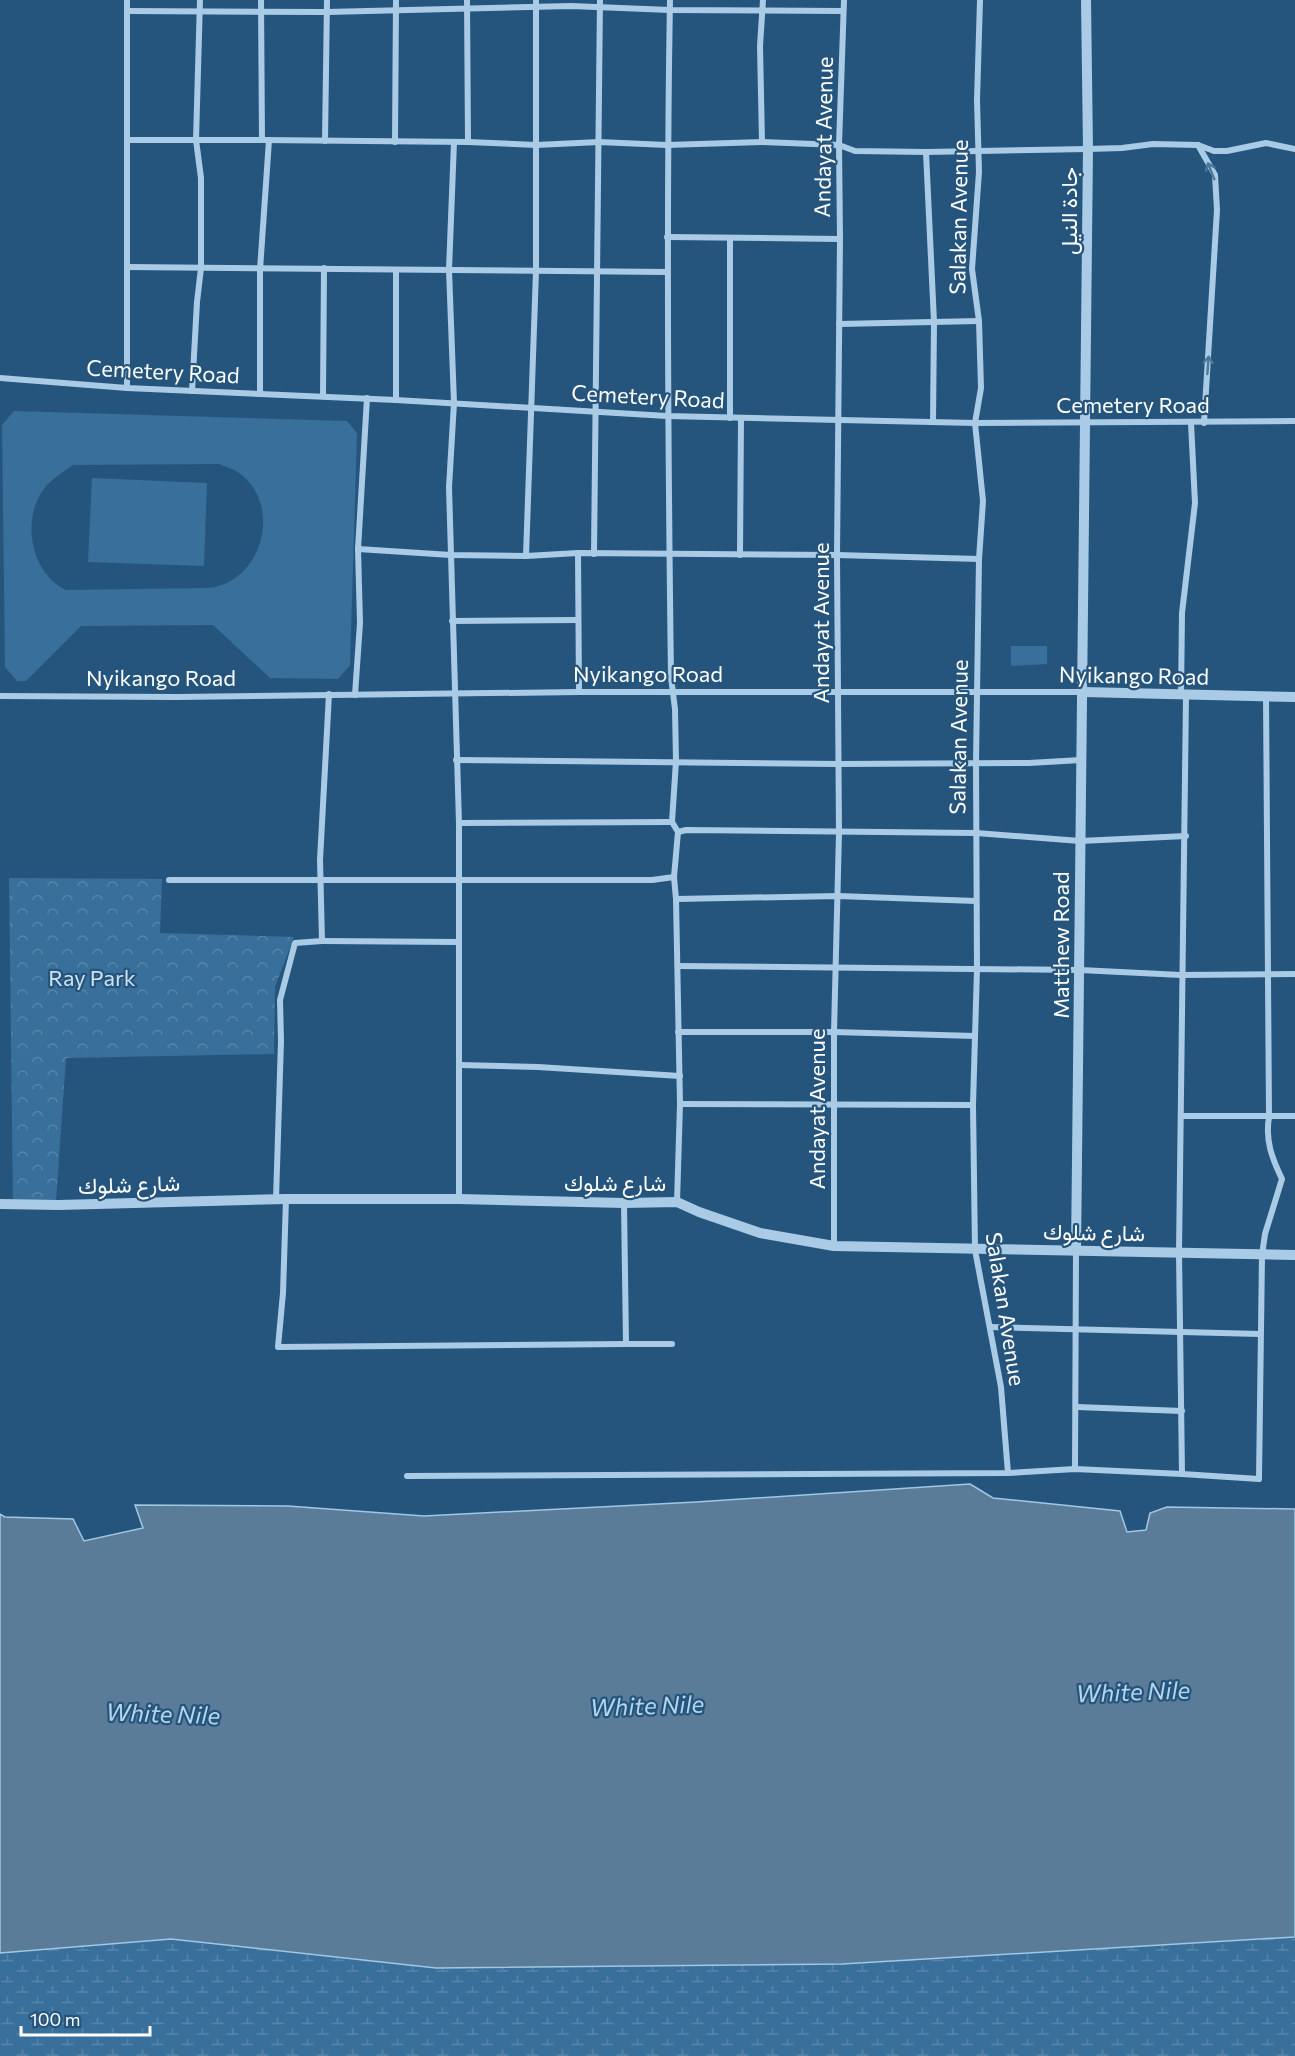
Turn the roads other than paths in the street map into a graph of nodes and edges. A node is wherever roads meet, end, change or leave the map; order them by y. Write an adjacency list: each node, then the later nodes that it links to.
1 (127, 0): 18 (street)
2 (200, 0): 21 (street)
3 (261, 0): 22 (street)
4 (327, 0): 23 (street)
5 (396, 0): 16 (street)
6 (467, 0): 14 (street)
7 (536, 0): 15 (street)
8 (670, 0): 17 (street)
9 (763, 0): 19 (street)
10 (844, 0): 20 (street, Andayat Avenue)
11 (980, 0): 40 (street, Salakan Avenue)
12 (1086, 0): 38 (street, جادة النيل)
13 (601, 4): 15 (street); 17 (street); 32 (street)
14 (466, 9): 15 (street); 16 (street); 31 (street)
15 (536, 9): 34 (street)
16 (396, 10): 23 (street); 29 (street)
17 (670, 10): 19 (street); 35 (street)
18 (127, 11): 21 (street); 24 (street)
19 (763, 11): 20 (street); 33 (street)
20 (843, 11): 36 (street, Andayat Avenue)
21 (200, 12): 22 (street); 25 (street)
22 (260, 12): 23 (street); 26 (street)
23 (327, 12): 28 (street)
24 (127, 140): 25 (street); 45 (street)
25 (196, 140): 26 (street); 46 (street)
26 (262, 140): 27 (street)
27 (269, 140): 28 (street); 48 (street)
28 (325, 141): 29 (street)
29 (395, 142): 30 (street)
30 (454, 142): 31 (street); 50 (street)
31 (468, 142): 34 (street)
32 (599, 142): 34 (street); 35 (street); 52 (street)
33 (762, 142): 35 (street); 36 (street)
34 (536, 145): 51 (street)
35 (667, 145): 42 (street)
36 (839, 145): 41 (street); 44 (street, Andayat Avenue)
37 (1198, 145): 38 (street); 39 (street); 76 (street, one-way to 37)
38 (1088, 149): 40 (street); 73 (street, جادة النيل)
39 (1295, 149)
40 (977, 151): 41 (street); 54 (street, Salakan Avenue)
41 (926, 152): 55 (street)
42 (667, 237): 43 (street); 53 (street)
43 (730, 239): 44 (street); 68 (street)
44 (840, 239): 56 (street, Andayat Avenue)
45 (127, 267): 46 (street); 58 (street)
46 (201, 268): 48 (street); 59 (street)
47 (324, 268): 48 (street); 49 (street); 61 (street)
48 (260, 270): 60 (street)
49 (396, 270): 50 (street); 63 (street)
50 (449, 270): 51 (street); 64 (street)
51 (536, 271): 52 (street); 65 (street)
52 (598, 272): 53 (street); 66 (street)
53 (667, 272): 67 (street)
54 (979, 321): 55 (street); 74 (street, Salakan Avenue)
55 (933, 322): 56 (street); 72 (street)
56 (839, 324): 70 (street, Andayat Avenue)
57 (0, 378): 58 (street, Cemetery Road)
58 (127, 388): 59 (street, Cemetery Road)
59 (192, 391): 60 (street, Cemetery Road)
60 (260, 394): 61 (street, Cemetery Road)
61 (323, 396): 62 (street, Cemetery Road)
62 (368, 398): 63 (street, Cemetery Road); 77 (street)
63 (396, 400): 64 (street, Cemetery Road)
64 (454, 403): 65 (street, Cemetery Road); 80 (street)
65 (532, 408): 66 (street, Cemetery Road); 84 (street)
66 (595, 411): 67 (street, Cemetery Road); 79 (street)
67 (667, 416): 68 (street, Cemetery Road); 81 (street)
68 (730, 418): 69 (street, Cemetery Road)
69 (741, 418): 70 (street, Cemetery Road); 82 (street)
70 (837, 419): 72 (street, Cemetery Road); 83 (street, Andayat Avenue)
71 (1295, 421): 76 (street, Cemetery Road)
72 (933, 422): 74 (street, Cemetery Road)
73 (1085, 422): 74 (street, Cemetery Road); 75 (street, Cemetery Road); 90 (street, Matthew Road)
74 (975, 423): 85 (street, Salakan Avenue)
75 (1191, 423): 76 (street, Cemetery Road); 97 (street)
76 (1204, 423)
77 (358, 549): 80 (street); 95 (street)
78 (578, 553): 79 (street); 84 (street); 86 (street)
79 (594, 554): 81 (street)
80 (451, 555): 84 (street); 87 (street)
81 (669, 555): 82 (street); 92 (street)
82 (740, 555): 83 (street)
83 (837, 555): 85 (street); 93 (street, Andayat Avenue)
84 (526, 556)
85 (979, 559): 89 (street, Salakan Avenue)
86 (578, 620): 87 (street); 88 (street)
87 (452, 621): 91 (street)
88 (579, 692): 91 (street, Nyikango Road); 92 (street, Nyikango Road)
89 (976, 692): 90 (street, Nyikango Road); 93 (street, Nyikango Road); 103 (street, Salakan Avenue)
90 (1083, 692): 97 (street, Nyikango Road); 101 (street, Matthew Road)
91 (453, 693): 95 (street, Nyikango Road); 100 (street)
92 (672, 693): 93 (street, Nyikango Road); 102 (street)
93 (838, 693): 104 (street, Andayat Avenue)
94 (329, 694): 95 (street, Nyikango Road); 96 (street, Nyikango Road); 114 (street)
95 (355, 695)
96 (0, 696)
97 (1184, 696): 98 (street, Nyikango Road); 110 (street)
98 (1266, 696): 99 (street, Nyikango Road); 127 (street)
99 (1295, 697)
100 (456, 760): 102 (street); 106 (street)
101 (1081, 760): 103 (street); 111 (street, Matthew Road)
102 (676, 761): 104 (street); 105 (street)
103 (976, 763): 104 (street); 109 (street, Salakan Avenue)
104 (839, 764): 108 (street, Andayat Avenue)
105 (672, 822): 106 (street); 107 (street)
106 (459, 823): 115 (street)
107 (678, 832): 108 (street); 112 (street)
108 (839, 833): 109 (street); 116 (street, Andayat Avenue)
109 (976, 833): 111 (street); 118 (street, Salakan Avenue)
110 (1186, 836): 111 (street); 126 (street)
111 (1080, 841): 124 (street, Matthew Road)
112 (674, 877): 115 (street); 117 (street)
113 (169, 880): 114 (street)
114 (320, 880): 115 (street); 119 (street)
115 (459, 882): 120 (street)
116 (838, 896): 117 (street); 118 (street); 122 (street, Andayat Avenue)
117 (676, 899): 121 (street)
118 (976, 901): 123 (street, Salakan Avenue)
119 (321, 941): 120 (street); 139 (street)
120 (459, 942): 131 (street)
121 (678, 966): 122 (street); 128 (street)
122 (836, 967): 123 (street); 129 (street, Andayat Avenue)
123 (977, 969): 124 (street); 130 (street, Salakan Avenue)
124 (1080, 970): 126 (street); 146 (street, Matthew Road)
125 (1295, 974): 127 (street)
126 (1181, 975): 127 (street); 136 (street)
127 (1268, 975): 138 (street)
128 (678, 1032): 129 (street); 132 (street)
129 (834, 1032): 130 (street); 134 (street, Andayat Avenue)
130 (975, 1036): 135 (street, Salakan Avenue)
131 (460, 1065): 132 (street); 140 (street)
132 (680, 1076): 133 (street)
133 (680, 1104): 134 (street); 141 (street)
134 (834, 1105): 135 (street); 144 (street, Andayat Avenue)
135 (974, 1105): 145 (street, Salakan Avenue)
136 (1181, 1116): 138 (street); 147 (street)
137 (1295, 1116): 138 (street)
138 (1269, 1117): 148 (street)
139 (281, 1199): 140 (street, شارع شلوك); 143 (street, شارع شلوك); 154 (street)
140 (459, 1199): 142 (street, شارع شلوك)
141 (677, 1202): 142 (street, شارع شلوك); 144 (street, شارع شلوك)
142 (624, 1203): 154 (street)
143 (0, 1204)
144 (834, 1246): 145 (street, شارع شلوك)
145 (975, 1250): 146 (street, شارع شلوك); 150 (street, Salakan Avenue)
146 (1076, 1251): 147 (street, شارع شلوك); 151 (street, Matthew Road)
147 (1179, 1253): 148 (street, شارع شلوك); 152 (street)
148 (1262, 1255): 149 (street, شارع شلوك); 153 (street)
149 (1295, 1255)
150 (990, 1327): 151 (street); 159 (street, Salakan Avenue)
151 (1077, 1330): 152 (street); 156 (street, Matthew Road)
152 (1179, 1332): 153 (street); 157 (street)
153 (1260, 1334): 160 (street)
154 (626, 1344): 155 (street)
155 (672, 1344)
156 (1077, 1407): 157 (street); 158 (street, Matthew Road)
157 (1182, 1411): 160 (street)
158 (1076, 1469): 159 (street); 160 (street)
159 (1008, 1473): 161 (street)
160 (1182, 1474)
161 (407, 1476)

